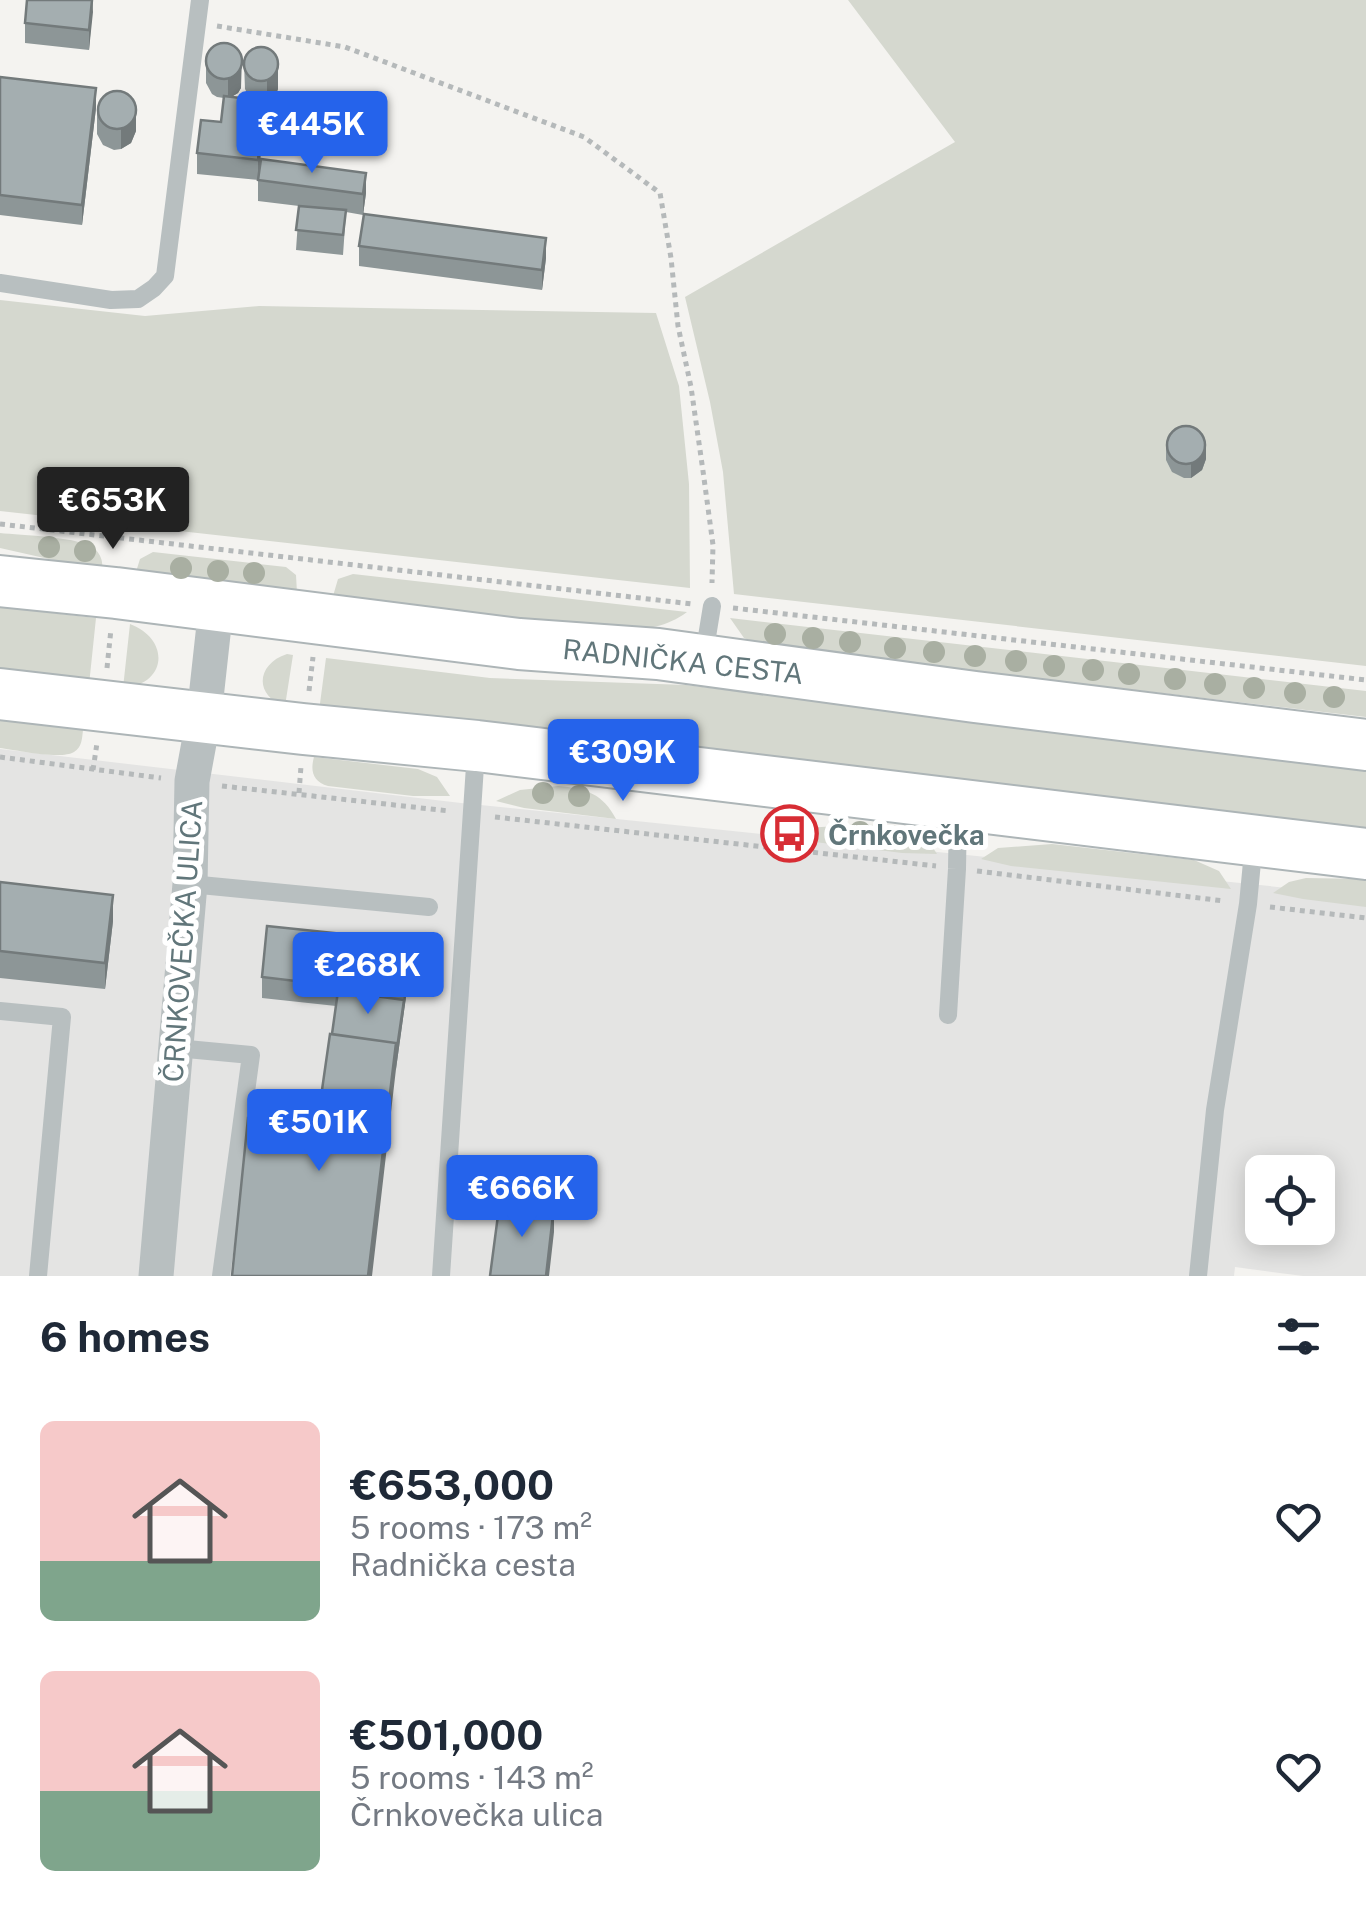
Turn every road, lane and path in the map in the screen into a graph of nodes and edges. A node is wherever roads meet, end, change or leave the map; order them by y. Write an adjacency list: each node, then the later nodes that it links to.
1 (200, 0): 2 (lane)
2 (197, 22): 3 (lane); 6 (path)
3 (0, 283)
4 (0, 524): 6 (path)
5 (0, 581): 7 (main road, RADNIČKA CESTA)
6 (711, 606): 10 (lane); 12 (path)
7 (216, 607): 10 (main road, RADNIČKA CESTA); 15 (street, ČRNKOVEČKA ULICA)
8 (113, 619): 11 (path)
9 (314, 654): 13 (path)
10 (703, 660): 17 (main road, RADNIČKA CESTA)
11 (106, 668)
12 (1366, 680)
13 (309, 690)
14 (0, 694): 15 (main road)
15 (204, 716): 18 (main road); 30 (street, ČRNKOVEČKA ULICA)
16 (98, 734): 20 (path)
17 (1366, 745)
18 (477, 746): 23 (main road); 41 (lane)
19 (0, 758): 20 (path)
20 (93, 770): 21 (path)
21 (170, 779)
22 (211, 784): 24 (path)
23 (958, 803): 26 (main road); 36 (lane)
24 (456, 812)
25 (485, 816): 28 (path)
26 (1254, 841): 27 (main road); 42 (lane)
27 (1366, 854)
28 (942, 867)
29 (972, 871): 31 (path)
30 (190, 884): 33 (lane); 37 (street, ČRNKOVEČKA ULICA)
31 (1231, 902)
32 (1262, 906): 34 (path)
33 (429, 907)
34 (1366, 918)
35 (0, 1011): 38 (lane)
36 (948, 1015)
37 (176, 1048): 39 (street, ČRNKOVEČKA ULICA); 40 (lane)
38 (38, 1276)
39 (156, 1276)
40 (221, 1276)
41 (440, 1276)
42 (1198, 1276)

